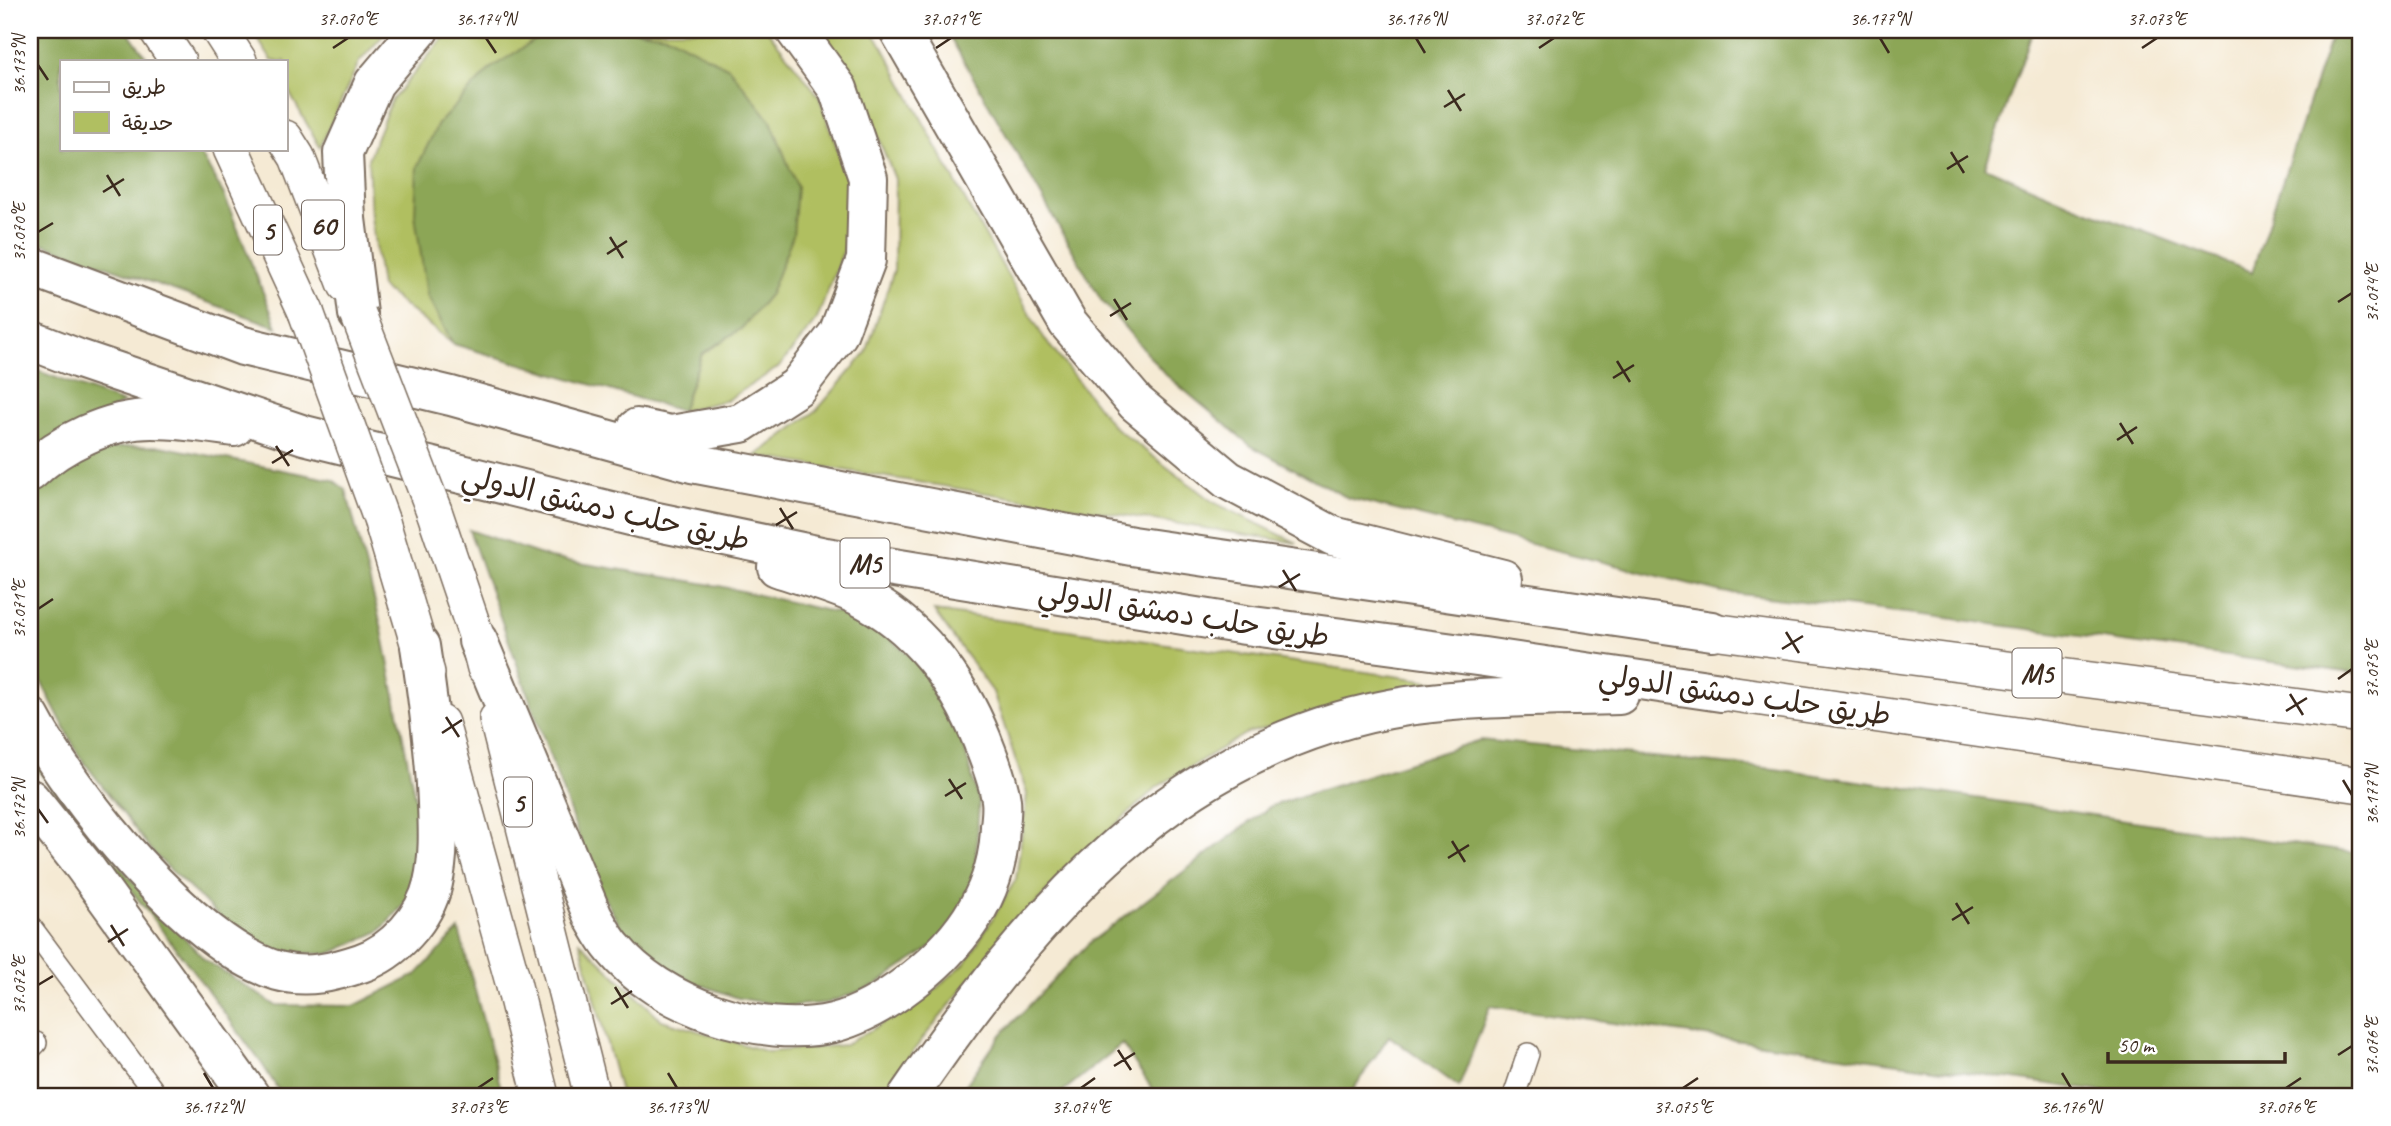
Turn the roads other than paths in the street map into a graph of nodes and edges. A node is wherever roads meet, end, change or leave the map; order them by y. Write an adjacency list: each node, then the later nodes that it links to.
1 (157, 30): 6 (highway)
2 (219, 30): 7 (highway)
3 (419, 30): 11 (highway)
4 (795, 30): 13 (highway)
5 (899, 30): 17 (highway)
6 (177, 60)
7 (238, 60)
8 (287, 141): 11 (highway, 60)
9 (231, 150): 19 (highway, 5, bridge)
10 (30, 266): 13 (highway, طريق حلب دمشق الدولي / M5)
11 (358, 314): 18 (highway, 5, bridge)
12 (30, 340): 14 (highway, طريق حلب دمشق الدولي / M5)
13 (452, 396): 17 (highway, طريق حلب دمشق الدولي / M5)
14 (304, 435): 15 (highway); 16 (highway, طريق حلب دمشق الدولي / M5)
15 (30, 472)
16 (643, 520): 18 (highway); 20 (highway, طريق حلب دمشق الدولي / M5)
17 (1713, 631): 21 (highway, M5)
18 (478, 641): 30 (highway, 5)
19 (420, 646): 22 (highway); 29 (highway, 5)
20 (1721, 692): 23 (highway, طريق حلب دمشق الدولي / M5); 31 (highway)
21 (2361, 715)
22 (30, 717)
23 (2361, 785)
24 (30, 799): 28 (highway)
25 (30, 926): 27 (street)
26 (1528, 1054): 32 (street)
27 (157, 1096)
28 (250, 1096)
29 (541, 1096)
30 (592, 1096)
31 (908, 1096)
32 (1514, 1096)

